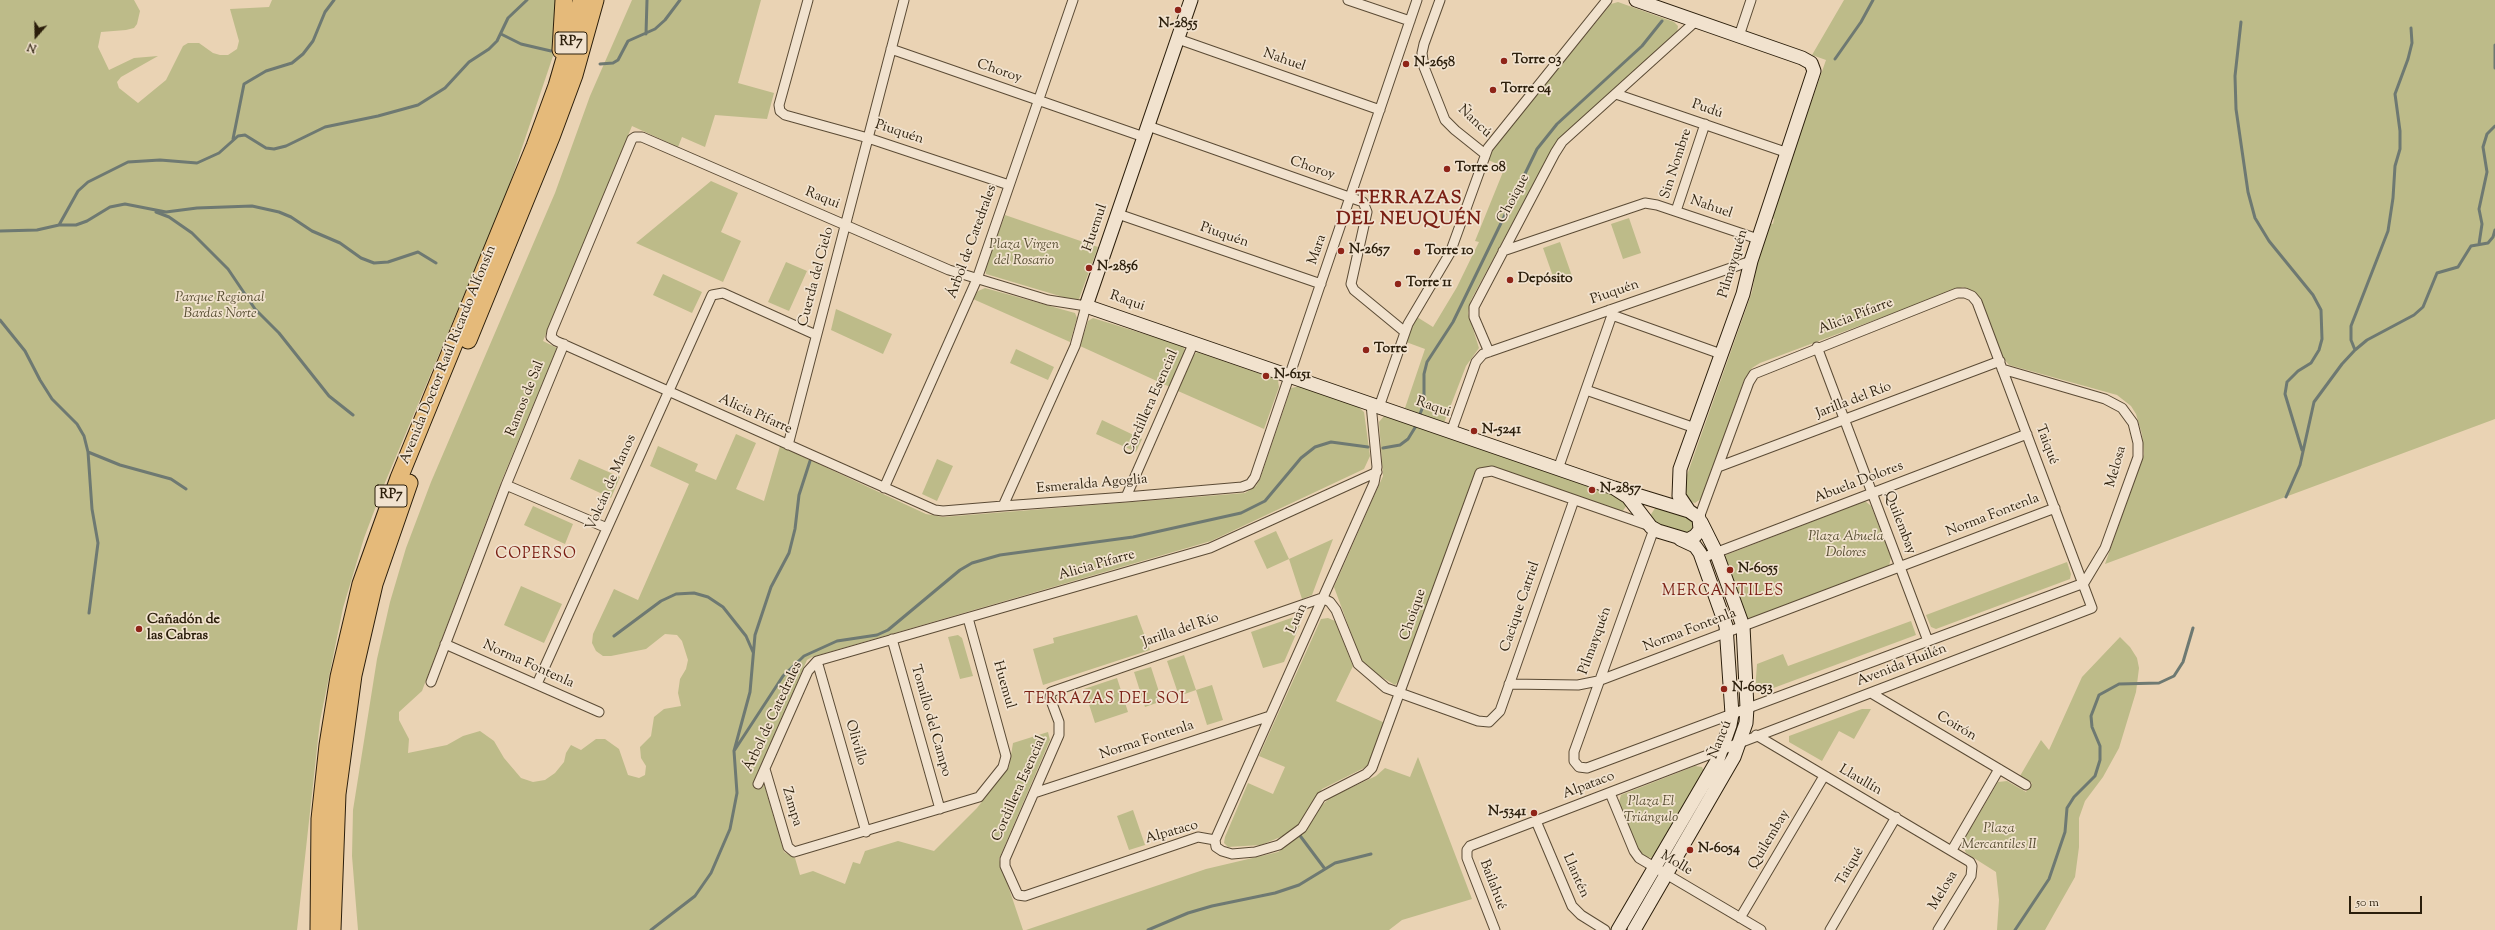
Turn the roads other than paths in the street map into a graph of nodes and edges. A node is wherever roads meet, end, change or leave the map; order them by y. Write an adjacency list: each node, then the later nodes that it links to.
1 (564, 0): 21 (highway)
2 (582, 0): 21 (highway, Avenida Doctor Raúl Ricardo Alfonsín / RP7)
3 (596, 0): 20 (highway, Avenida Doctor Raúl Ricardo Alfonsín / RP7)
4 (606, 0): 20 (highway)
5 (808, 0): 27 (street, Piuquén)
6 (904, 0): 19 (street, Cuerda del Cielo)
7 (1072, 0): 23 (street, Árbol de Catedrales)
8 (1191, 0): 18 (street, Huemul)
9 (1348, 0): 15 (street)
10 (1418, 0): 15 (street, Mara)
11 (1440, 0): 29 (street, Ñancú)
12 (1606, 0): 29 (street, Luan)
13 (1636, 0): 16 (street)
14 (1751, 0): 17 (street)
15 (1410, 21): 24 (street, Mara)
16 (1696, 21): 17 (street); 22 (street, Choique)
17 (1739, 36): 28 (street, Pilmayquén)
18 (1178, 39): 24 (street, Nahuel); 26 (street, Huemul)
19 (891, 49): 23 (street, Choroy); 27 (street, Cuerda del Cielo)
20 (574, 75): 127 (highway, Avenida Doctor Raúl Ricardo Alfonsín / RP7)
21 (557, 86): 118 (highway, Avenida Doctor Raúl Ricardo Alfonsín / RP7)
22 (1616, 94): 25 (street, Pudú); 36 (street, Choique)
23 (1038, 100): 26 (street, Choroy); 30 (street, Árbol de Catedrales)
24 (1380, 110): 31 (street, Mara)
25 (1705, 124): 28 (street, Pudú); 32 (street, Sin Nombre)
26 (1146, 132): 31 (street, Choroy); 33 (street, Huemul)
27 (868, 138): 30 (street, Piuquén); 34 (street, Cuerda del Cielo)
28 (1788, 153): 35 (street, Pilmayquén)
29 (1485, 154): 43 (street, Luan)
30 (1010, 185): 38 (street, Árbol de Catedrales)
31 (1350, 197): 39 (street, Mara); 43 (street, Choroy)
32 (1676, 211): 35 (street, Nahuel); 36 (street)
33 (1118, 214): 39 (street, Piuquén); 41 (street, Huemul)
34 (846, 226): 38 (street, Raqui); 44 (street, Cuerda del Cielo); 46 (street, Raqui)
35 (1758, 239): 37 (street, Pilmayquén)
36 (1503, 251): 48 (street, Choique)
37 (1751, 261): 42 (street, Piuquén); 49 (street, Pilmayquén)
38 (977, 279): 41 (street, Raqui); 66 (street, Árbol de Catedrales)
39 (1321, 284): 51 (street, Mara)
40 (1969, 294): 47 (street, Alicia Pifarre); 50 (street, Taiqué)
41 (1086, 306): 45 (street, Raqui); 72 (street, Huemul)
42 (1610, 312): 48 (street, Piuquén); 49 (street); 52 (street)
43 (1405, 332): 54 (street, Luan)
44 (816, 335): 53 (street, Volcán de Manos); 59 (street, Cuerda del Cielo)
45 (1194, 342): 51 (street, Raqui); 69 (street, Cordillera Esencial)
46 (564, 344): 53 (street, Alicia Pifarre); 65 (street, Ramos de Sal)
47 (1817, 347): 55 (street, Quilembay); 60 (street, Alicia Pifarre)
48 (1489, 352): 57 (street)
49 (1721, 354): 56 (street, Pilmayquén)
50 (2001, 365): 55 (street, Jarilla del Río); 58 (street, Taiqué); 82 (street, Melosa)
51 (1289, 376): 54 (street, Raqui); 64 (street, Mara)
52 (1586, 390): 56 (street); 61 (street)
53 (668, 391): 59 (street, Alicia Pifarre); 77 (street, Volcán de Manos)
54 (1375, 405): 57 (street, Raqui); 63 (street, Luan)
55 (1844, 420): 60 (street, Jarilla del Río); 68 (street, Quilembay)
56 (1695, 428): 62 (street, Pilmayquén)
57 (1451, 432): 61 (street, Raqui)
58 (2027, 434): 68 (street, Abuela Dolores); 73 (street, Taiqué)
59 (788, 445): 66 (street, Alicia Pifarre)
60 (1718, 467): 75 (street)
61 (1558, 469): 67 (street, Raqui)
62 (1680, 469): 71 (street, Pilmayquén); 75 (street, Pilmayquén)
63 (1377, 472): 83 (street, Luan); 85 (street, Alicia Pifarre)
64 (1250, 484): 69 (street, Esmeralda Agoglia)
65 (506, 485): 77 (street); 90 (street, Ramos de Sal)
66 (884, 488): 74 (street, Alicia Pifarre)
67 (1614, 488): 71 (street, Raqui); 76 (street, Raqui)
68 (1872, 493): 79 (street, Abuela Dolores); 81 (street, Quilembay)
69 (1126, 496): 72 (street, Esmeralda Agoglia)
70 (1574, 500): 76 (street); 95 (street, Cacique Catriel); 98 (street, Choique)
71 (1663, 502): 75 (street, Raqui); 76 (street)
72 (1003, 506): 74 (street, Esmeralda Agoglia)
73 (2055, 508): 81 (street, Norma Fontenla); 82 (street, Taiqué)
74 (935, 510)
75 (1697, 517): 78 (street); 79 (street, Ñancú)
76 (1651, 525): 78 (street); 92 (street, Pilmayquén)
77 (607, 528): 94 (street, Volcán de Manos)
78 (1680, 538): 80 (street, Ñancú)
79 (1716, 552): 80 (street, Abuela Dolores); 86 (street, Ñancú)
80 (1702, 558): 87 (street, Ñancú)
81 (1900, 566): 86 (street, Norma Fontenla); 89 (street, Quilembay)
82 (2084, 583): 84 (street, Taiqué); 89 (street, Avenida Huilén)
83 (1322, 598): 96 (street, Jarilla del Río); 98 (street); 101 (street, Luan)
84 (2092, 608): 97 (street, Avenida Huilén)
85 (968, 618): 88 (street, Alicia Pifarre); 116 (street, Huemul)
86 (1743, 626): 87 (street, Norma Fontenla); 99 (street, Ñancú)
87 (1728, 632): 92 (street, Norma Fontenla); 102 (street, Ñancú)
88 (892, 639): 91 (street, Alicia Pifarre); 116 (street, Tomillo del Campo)
89 (1928, 641): 99 (street, Avenida Huilén)
90 (445, 644): 93 (street, Ramos de Sal); 94 (street, Norma Fontenla)
91 (817, 661): 109 (street, Árbol de Catedrales); 120 (street, Olivillo)
92 (1598, 681): 95 (street, Norma Fontenla); 107 (street, Pilmayquén)
93 (431, 682)
94 (537, 684): 100 (street, Norma Fontenla)
95 (1509, 684): 98 (street, Cacique Catriel)
96 (1050, 693): 114 (street, Cordillera Esencial)
97 (1871, 693): 104 (street, Avenida Huilén); 110 (street, Coirón)
98 (1401, 694): 108 (street, Choique)
99 (1747, 708): 102 (street, Avenida Huilén); 103 (street, Ñancú)
100 (599, 712)
101 (1270, 716): 114 (street, Norma Fontenla); 121 (street, Luan)
102 (1731, 719): 103 (street, Llaullín); 106 (street, Ñancú); 107 (street, Alpataco)
103 (1745, 730): 104 (street, Llaullín); 105 (street, Ñancú)
104 (1759, 736): 105 (street, Avenida Huilén); 111 (street, Llaullín)
105 (1740, 743): 106 (street, Avenida Huilén); 126 (street, Ñancú)
106 (1723, 750): 115 (street, Alpataco); 125 (street, Ñancú)
107 (1576, 765)
108 (1372, 768): 121 (street, Alpataco)
109 (765, 769): 112 (street, Árbol de Catedrales); 120 (street, Zampa)
110 (1999, 769): 113 (street, Coirón); 123 (street, Melosa)
111 (1824, 776): 117 (street, Llaullín); 129 (street, Quilembay)
112 (758, 784)
113 (2026, 785)
114 (1034, 793): 128 (street, Cordillera Esencial)
115 (1610, 793): 119 (street, Alpataco); 125 (street, Molle)
116 (940, 809): 120 (street)
117 (1896, 817): 123 (street, Llaullín); 139 (street, Taiqué)
118 (320, 819): 130 (highway); 131 (highway, Avenida Doctor Raúl Ricardo Alfonsín / RP7)
119 (1536, 821): 122 (street, Alpataco); 135 (street, Llantén)
120 (866, 832)
121 (1215, 840): 128 (street, Alpataco)
122 (1467, 850): 134 (street, Bailahué)
123 (1952, 850): 124 (street, Llaullín)
124 (1972, 866): 140 (street, Melosa)
125 (1654, 867): 126 (street, Molle); 136 (street, Ñancú)
126 (1666, 874): 129 (street, Molle); 137 (street, Ñancú)
127 (333, 887): 132 (highway, Avenida Doctor Raúl Ricardo Alfonsín / RP7); 133 (highway)
128 (1018, 895)
129 (1740, 918): 138 (street, Molle)
130 (308, 930)
131 (319, 930)
132 (332, 930)
133 (337, 930)
134 (1495, 930)
135 (1605, 930)
136 (1618, 930)
137 (1634, 930)
138 (1760, 930)
139 (1830, 930)
140 (1938, 930)

